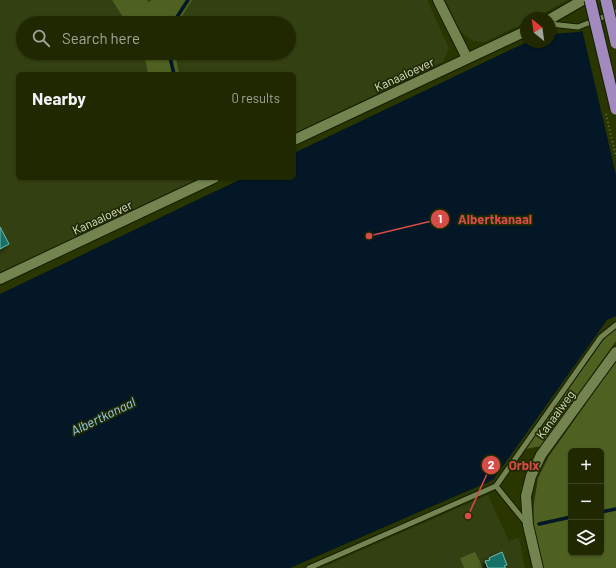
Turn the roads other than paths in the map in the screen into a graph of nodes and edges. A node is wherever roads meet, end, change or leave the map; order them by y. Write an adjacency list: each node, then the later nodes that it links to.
1 (438, 0): 10 (street)
2 (583, 0): 6 (street)
3 (590, 0): 11 (highway, bridge)
4 (606, 0): 9 (highway, bridge)
5 (616, 12): 7 (lane)
6 (556, 16)
7 (556, 25)
8 (520, 34): 10 (street, Kanaaloever)
9 (616, 43)
10 (467, 58): 12 (street, Kanaaloever)
11 (616, 109)
12 (296, 139)
13 (210, 180): 14 (street, Kanaaloever)
14 (0, 280)
15 (616, 325): 17 (lane)
16 (616, 352): 18 (street, Kanaalweg)
17 (496, 486): 18 (lane); 19 (lane)
18 (528, 525): 20 (street, Kanaalweg)
19 (309, 568)
20 (538, 568)

